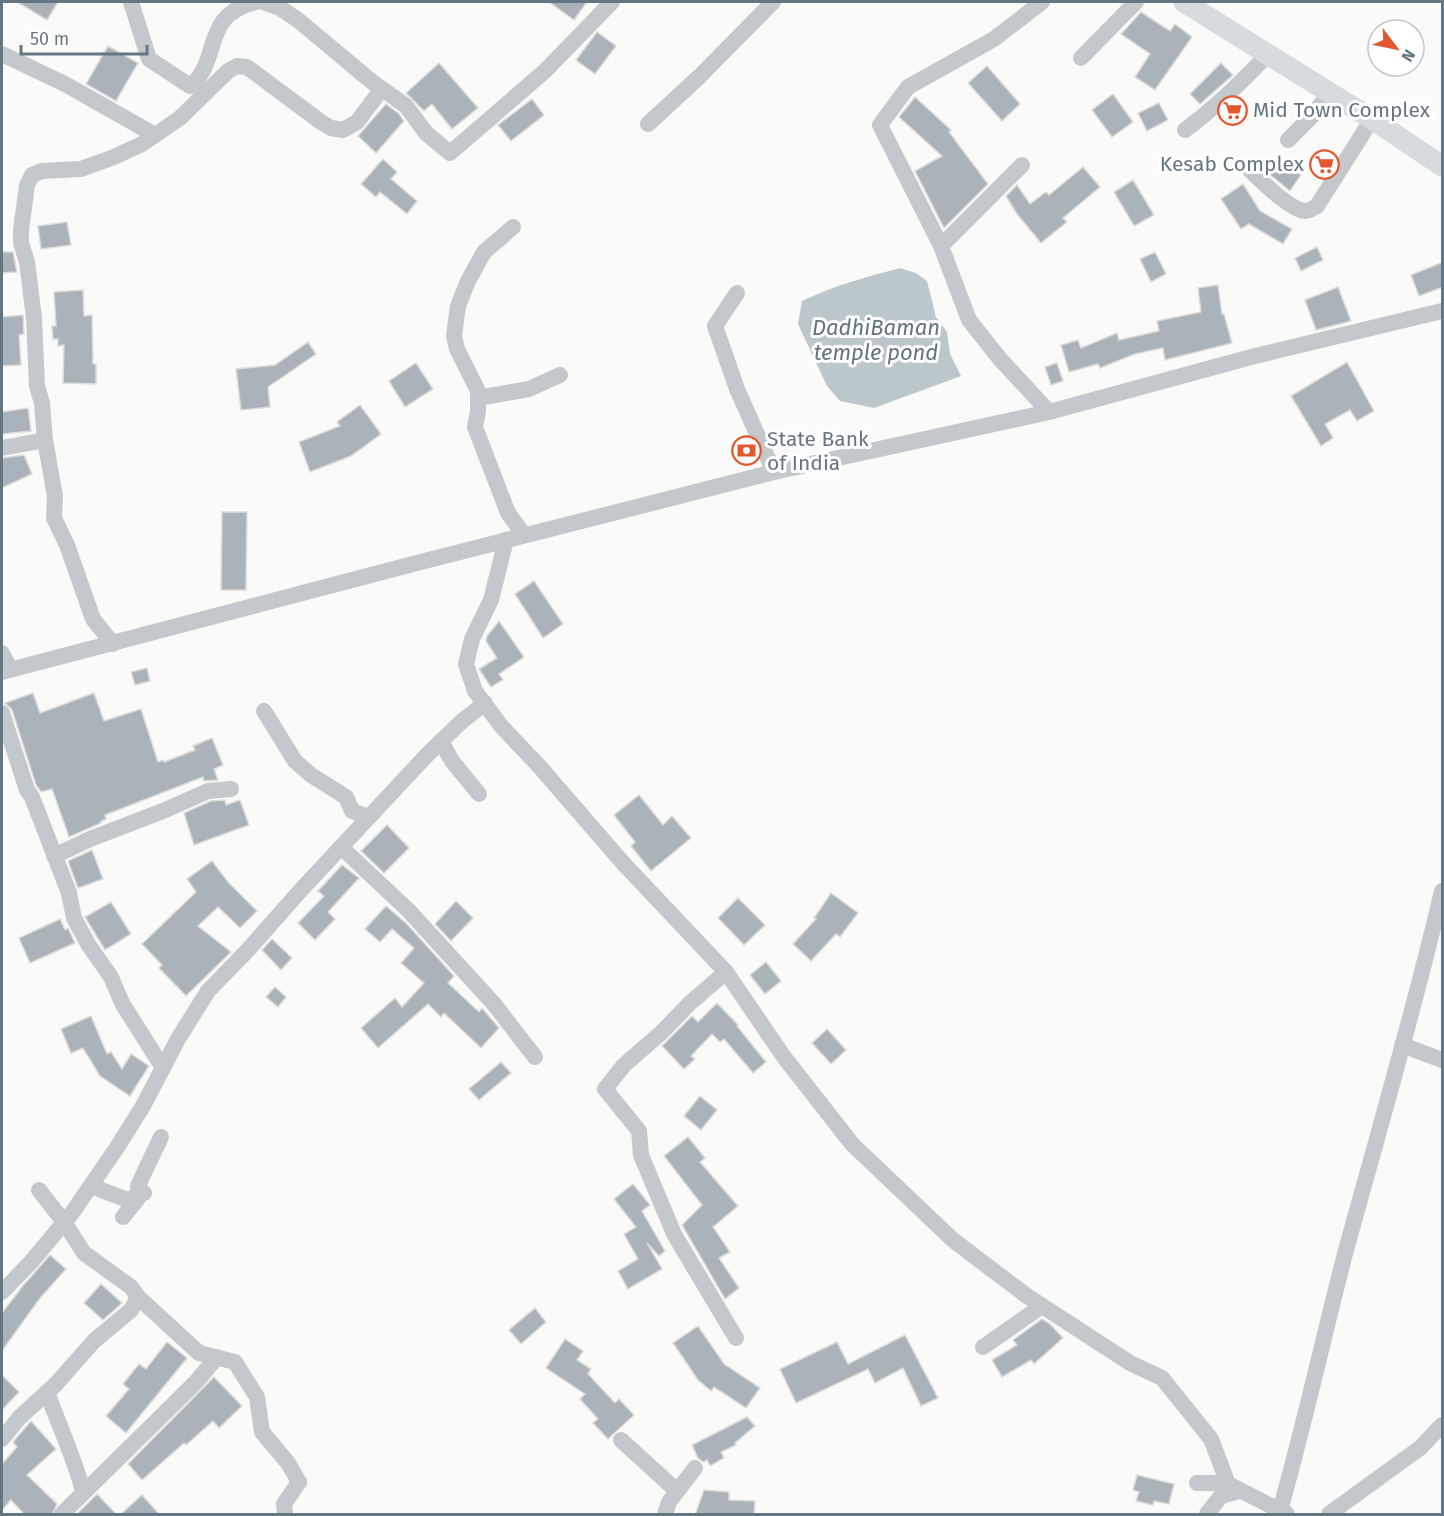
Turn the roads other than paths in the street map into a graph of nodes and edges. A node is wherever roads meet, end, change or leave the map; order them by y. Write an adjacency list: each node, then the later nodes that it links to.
1 (131, 2): 8 (street)
2 (262, 2): 12 (street)
3 (612, 2): 12 (street)
4 (773, 2): 15 (street)
5 (1042, 2): 23 (street)
6 (1136, 2): 11 (street)
7 (1184, 2): 10 (main road)
8 (247, 3)
9 (2, 54): 17 (street)
10 (1268, 54): 13 (main road); 16 (street)
11 (1081, 58)
12 (381, 90): 17 (street)
13 (1329, 94): 14 (main road); 18 (street)
14 (1372, 119): 20 (main road); 21 (street)
15 (648, 124)
16 (1185, 130)
17 (155, 135): 29 (street)
18 (1288, 140)
19 (1022, 165): 23 (street)
20 (1443, 166)
21 (1250, 170)
22 (513, 227): 27 (street)
23 (941, 246): 28 (street)
24 (736, 293): 31 (street)
25 (1443, 311): 28 (street)
26 (560, 375): 27 (street)
27 (478, 399): 32 (street)
28 (1049, 412): 31 (street)
29 (45, 440): 30 (street); 34 (street)
30 (2, 448)
31 (774, 472): 32 (street)
32 (524, 535): 33 (street)
33 (506, 540): 34 (street); 37 (street)
34 (113, 644): 36 (street)
35 (2, 653): 36 (street)
36 (6, 670)
37 (484, 704): 40 (street); 47 (street)
38 (264, 711): 43 (street)
39 (2, 713): 45 (street)
40 (441, 741): 42 (street); 43 (street)
41 (231, 789): 45 (street)
42 (479, 794)
43 (369, 817): 44 (street)
44 (341, 847): 49 (street); 51 (street)
45 (54, 856): 51 (street)
46 (1443, 891): 48 (street)
47 (726, 972): 60 (street); 61 (street)
48 (1402, 1045): 50 (street); 73 (street)
49 (534, 1057)
50 (1443, 1060)
51 (163, 1068): 53 (street)
52 (161, 1137): 55 (street)
53 (92, 1184): 55 (street); 57 (street)
54 (39, 1190): 57 (street)
55 (144, 1193): 56 (street)
56 (123, 1217)
57 (64, 1222): 58 (street); 59 (street)
58 (2, 1292)
59 (138, 1297): 63 (street); 64 (street)
60 (1042, 1306): 62 (street); 72 (street)
61 (736, 1338)
62 (983, 1347)
63 (217, 1358): 70 (street); 75 (street)
64 (47, 1392): 66 (street); 70 (street)
65 (1443, 1425): 78 (street)
66 (2, 1439)
67 (621, 1440): 71 (street)
68 (694, 1468): 71 (street)
69 (1197, 1483): 72 (street)
70 (83, 1491): 74 (street)
71 (677, 1491): 76 (street)
72 (1239, 1491): 73 (street); 77 (street)
73 (1282, 1514)
74 (62, 1515)
75 (285, 1515)
76 (665, 1515)
77 (1207, 1515)
78 (1329, 1515)

